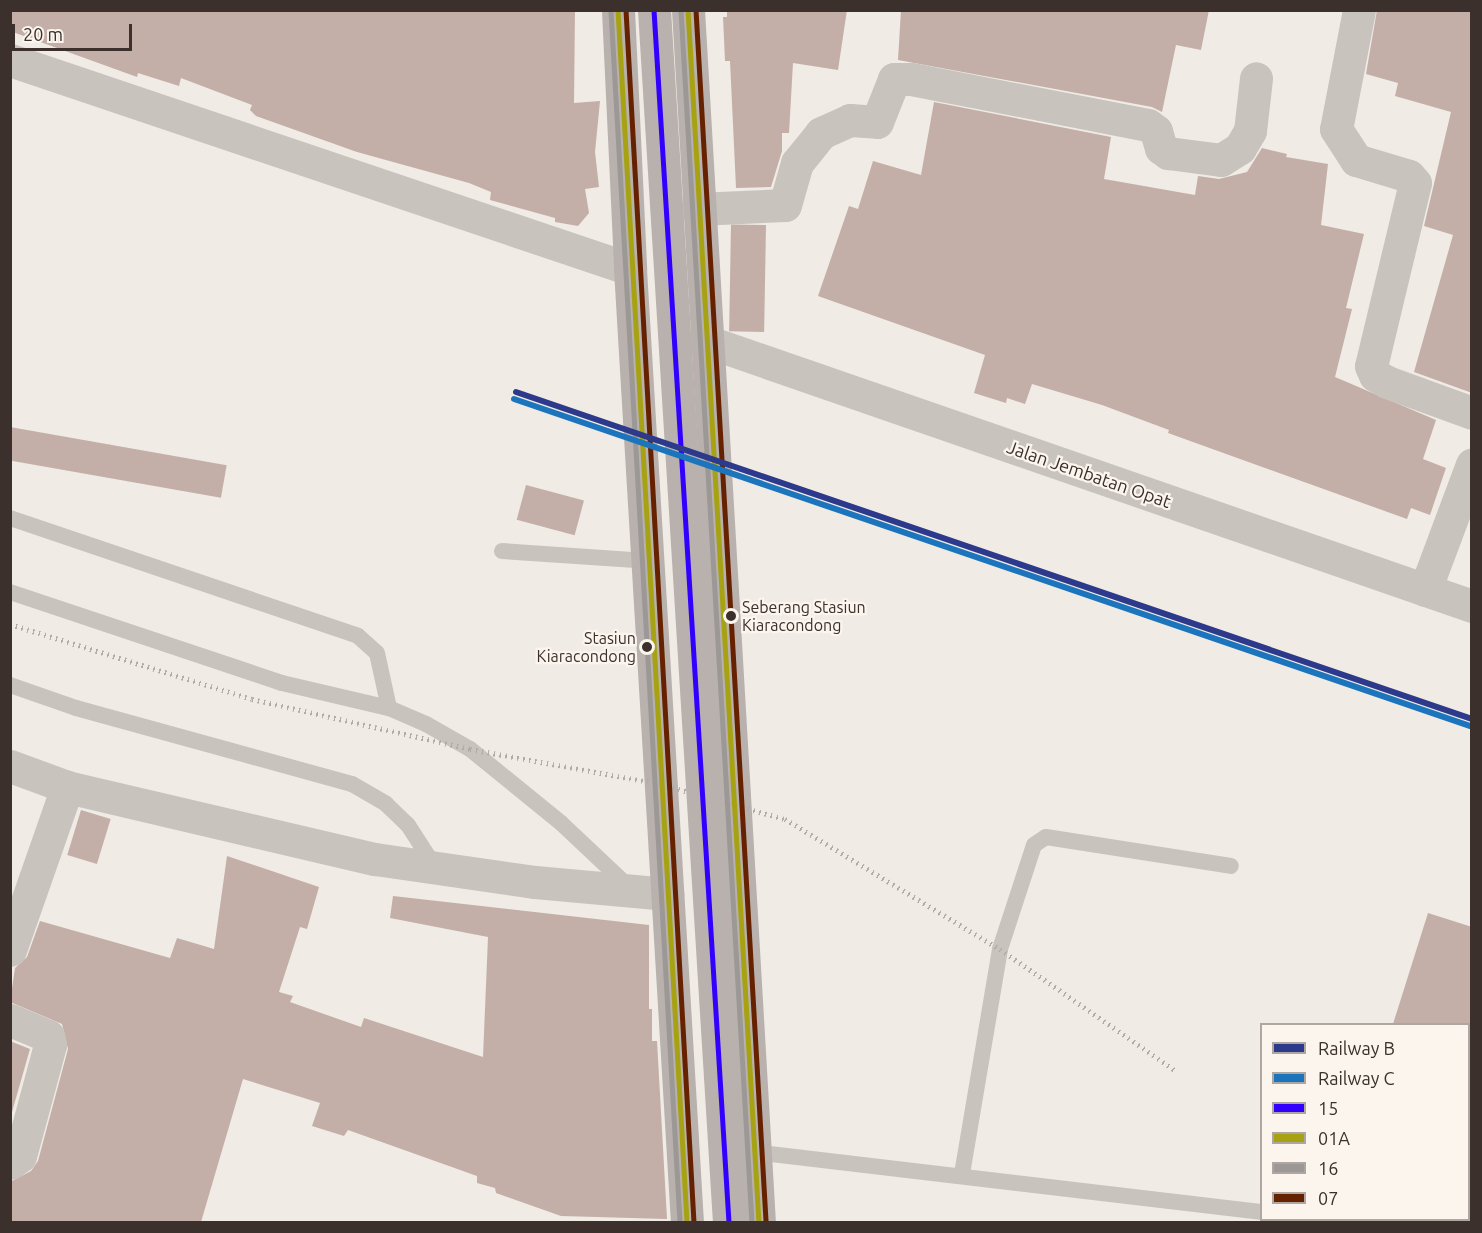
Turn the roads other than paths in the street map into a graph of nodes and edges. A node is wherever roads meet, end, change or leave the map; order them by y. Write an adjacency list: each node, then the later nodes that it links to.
1 (618, 10): 8 (main road)
2 (654, 10): 35 (main road, bridge)
3 (687, 10): 7 (main road)
4 (1359, 10): 10 (street)
5 (10, 60): 8 (street)
6 (1256, 78): 7 (street)
7 (697, 209): 9 (main road)
8 (630, 269): 14 (main road)
9 (705, 341): 15 (street, Jalan Jembatan Opat); 20 (main road)
10 (1472, 413)
11 (1472, 464): 15 (street)
12 (10, 518): 19 (lane)
13 (502, 551): 14 (lane)
14 (647, 561): 21 (main road)
15 (1425, 590): 17 (street, Jalan Jembatan Opat)
16 (10, 591): 19 (lane)
17 (1472, 606)
18 (10, 685): 25 (lane)
19 (389, 708): 26 (lane)
20 (731, 723): 21 (main road); 30 (main road)
21 (656, 725): 27 (main road)
22 (10, 766): 23 (street)
23 (67, 787): 25 (street); 28 (street)
24 (1230, 866): 32 (lane)
25 (435, 868): 26 (street)
26 (634, 891): 27 (street)
27 (667, 894): 34 (main road)
28 (10, 950)
29 (10, 1020): 31 (street)
30 (754, 1152): 32 (lane); 36 (main road)
31 (10, 1163)
32 (962, 1174): 33 (lane)
33 (1260, 1212)
34 (687, 1222)
35 (729, 1222)
36 (759, 1222)

